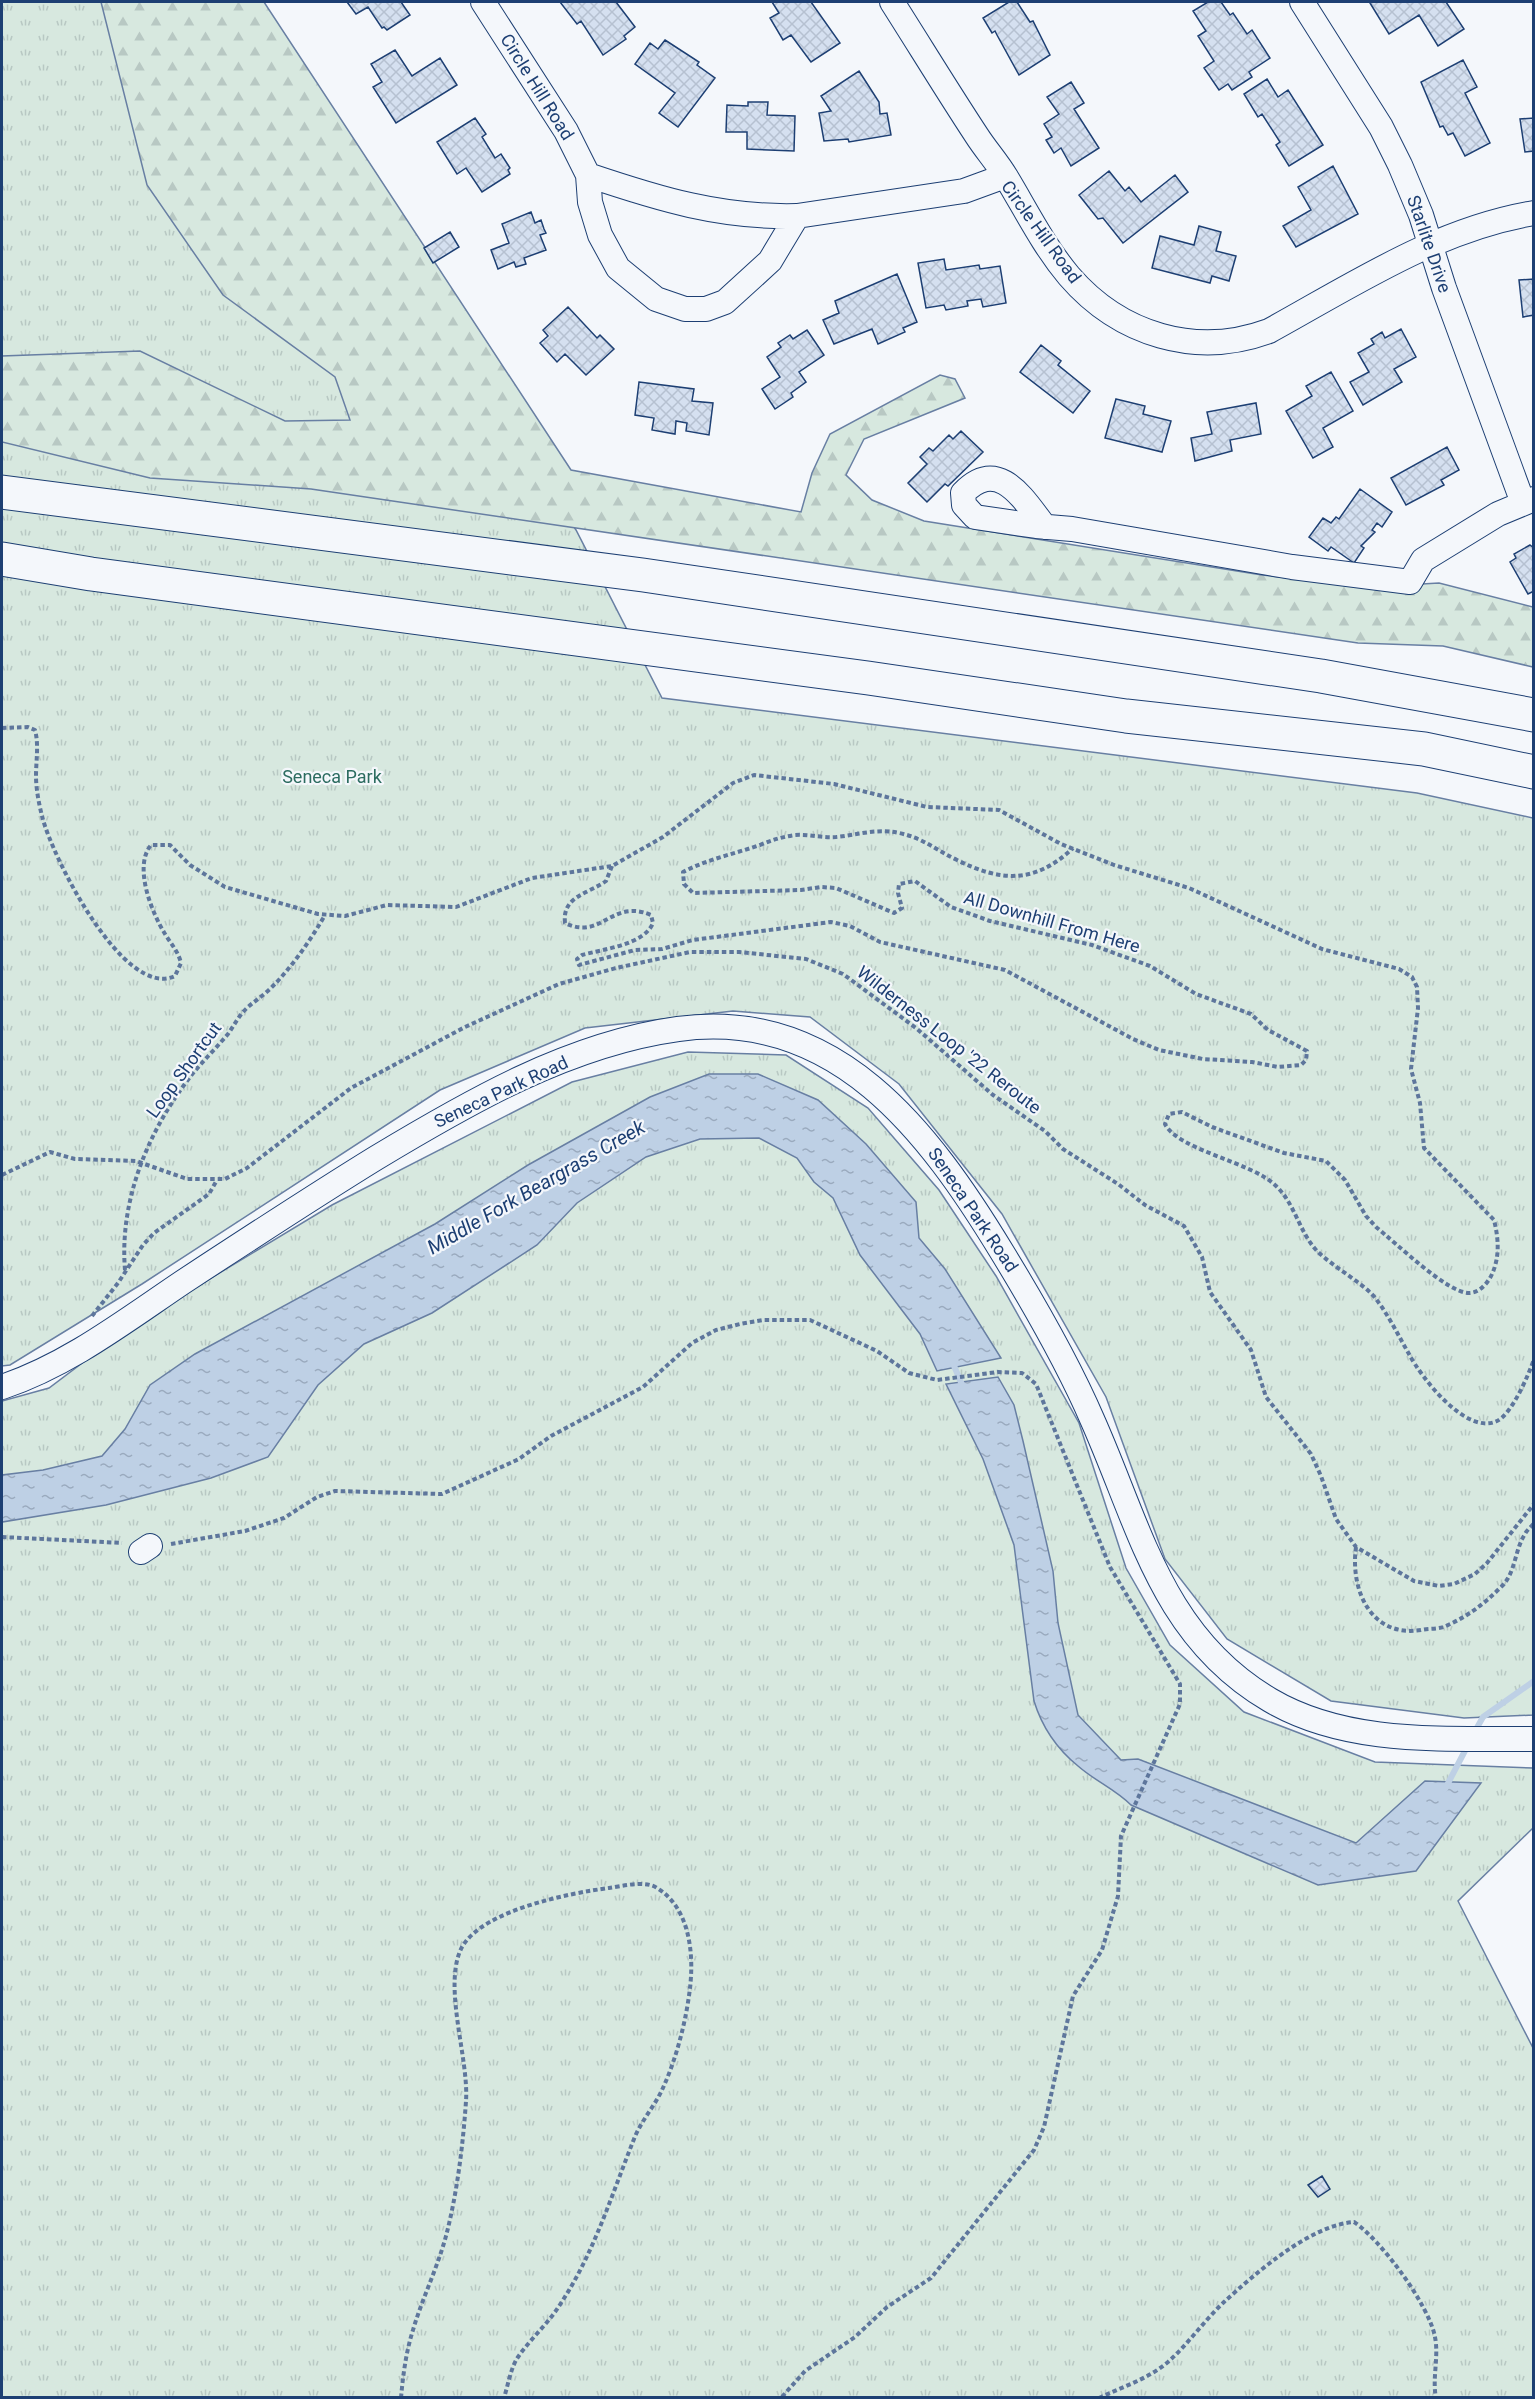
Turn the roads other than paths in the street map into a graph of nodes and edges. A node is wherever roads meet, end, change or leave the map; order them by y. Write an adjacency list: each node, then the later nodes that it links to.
1 (483, 2): 4 (street, Circle Hill Road)
2 (892, 2): 5 (street)
3 (1302, 2): 8 (street, Starlite Drive)
4 (588, 175): 7 (street, Circle Hill Road); 7 (street, Circle Hill Road)
5 (1005, 176): 7 (street, Circle Hill Road); 8 (street, Circle Hill Road)
6 (1533, 213): 8 (street, Circle Hill Road)
7 (797, 216)
8 (1430, 244): 10 (street, Starlite Drive)
9 (2, 492): 13 (highway)
10 (1528, 501): 11 (street)
11 (1046, 527)
12 (2, 559): 14 (highway)
13 (1533, 715)
14 (1533, 772)
15 (2, 1387): 16 (street, Seneca Park Road)
16 (1533, 1739)

